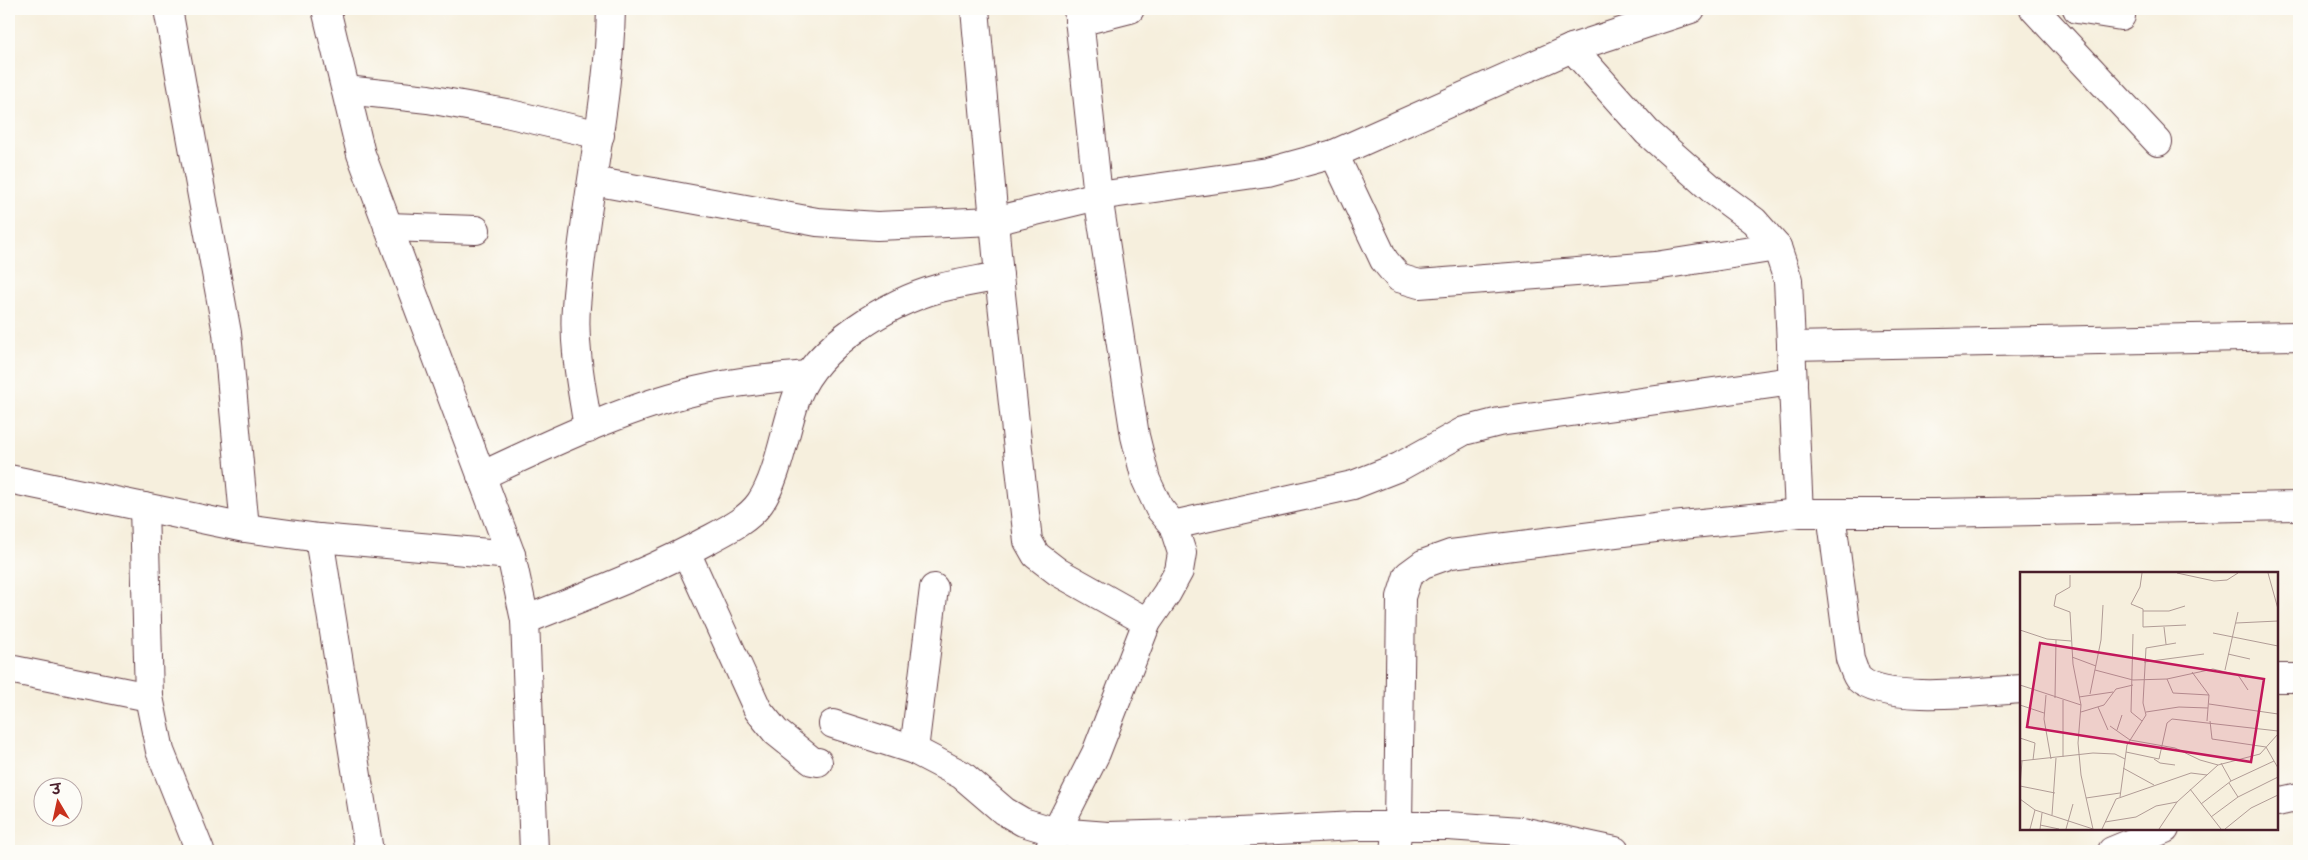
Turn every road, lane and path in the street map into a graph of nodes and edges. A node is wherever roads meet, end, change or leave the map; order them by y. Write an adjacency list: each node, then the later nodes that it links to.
1 (168, 9): 35 (street)
2 (326, 9): 12 (street)
3 (611, 9): 13 (street)
4 (975, 9): 18 (street)
5 (1130, 9): 9 (street)
6 (1691, 9): 11 (street)
7 (2034, 9): 14 (street)
8 (2078, 9): 10 (street)
9 (1079, 15): 17 (street)
10 (2121, 16)
11 (1572, 48): 15 (street); 21 (street)
12 (346, 90): 13 (street); 19 (street)
13 (600, 135): 16 (street)
14 (2158, 142)
15 (1334, 154): 17 (street); 21 (street)
16 (593, 181): 18 (street); 27 (street)
17 (1098, 196): 18 (street); 34 (street)
18 (994, 221): 22 (street)
19 (388, 227): 20 (street); 28 (street)
20 (476, 230)
21 (1777, 247): 24 (street)
22 (999, 276): 25 (street); 41 (street)
23 (2299, 336): 24 (street)
24 (1791, 346): 26 (street)
25 (807, 375): 27 (street); 37 (street)
26 (1793, 381): 32 (street); 34 (street)
27 (588, 428): 28 (street)
28 (481, 476): 38 (street)
29 (9, 479): 31 (street)
30 (2299, 506): 33 (street)
31 (144, 507): 35 (street); 46 (street)
32 (1799, 513): 33 (street); 53 (street)
33 (1831, 513): 45 (street)
34 (1173, 525): 41 (street)
35 (245, 528): 36 (street)
36 (319, 538): 38 (street); 56 (street)
37 (686, 552): 40 (street); 49 (street)
38 (511, 555): 40 (street)
39 (934, 588): 48 (street)
40 (525, 620): 57 (street)
41 (1146, 622): 54 (street)
42 (9, 669): 46 (street)
43 (2278, 678): 44 (street)
44 (2299, 678)
45 (2020, 689)
46 (149, 697): 55 (street)
47 (833, 724): 48 (street)
48 (914, 750): 54 (street)
49 (818, 762)
50 (2299, 797): 51 (street)
51 (2278, 802)
52 (2164, 830): 59 (street)
53 (1396, 838): 54 (street); 58 (street)
54 (1053, 842)
55 (200, 851)
56 (369, 851)
57 (534, 851)
58 (1615, 851)
59 (2112, 851)

